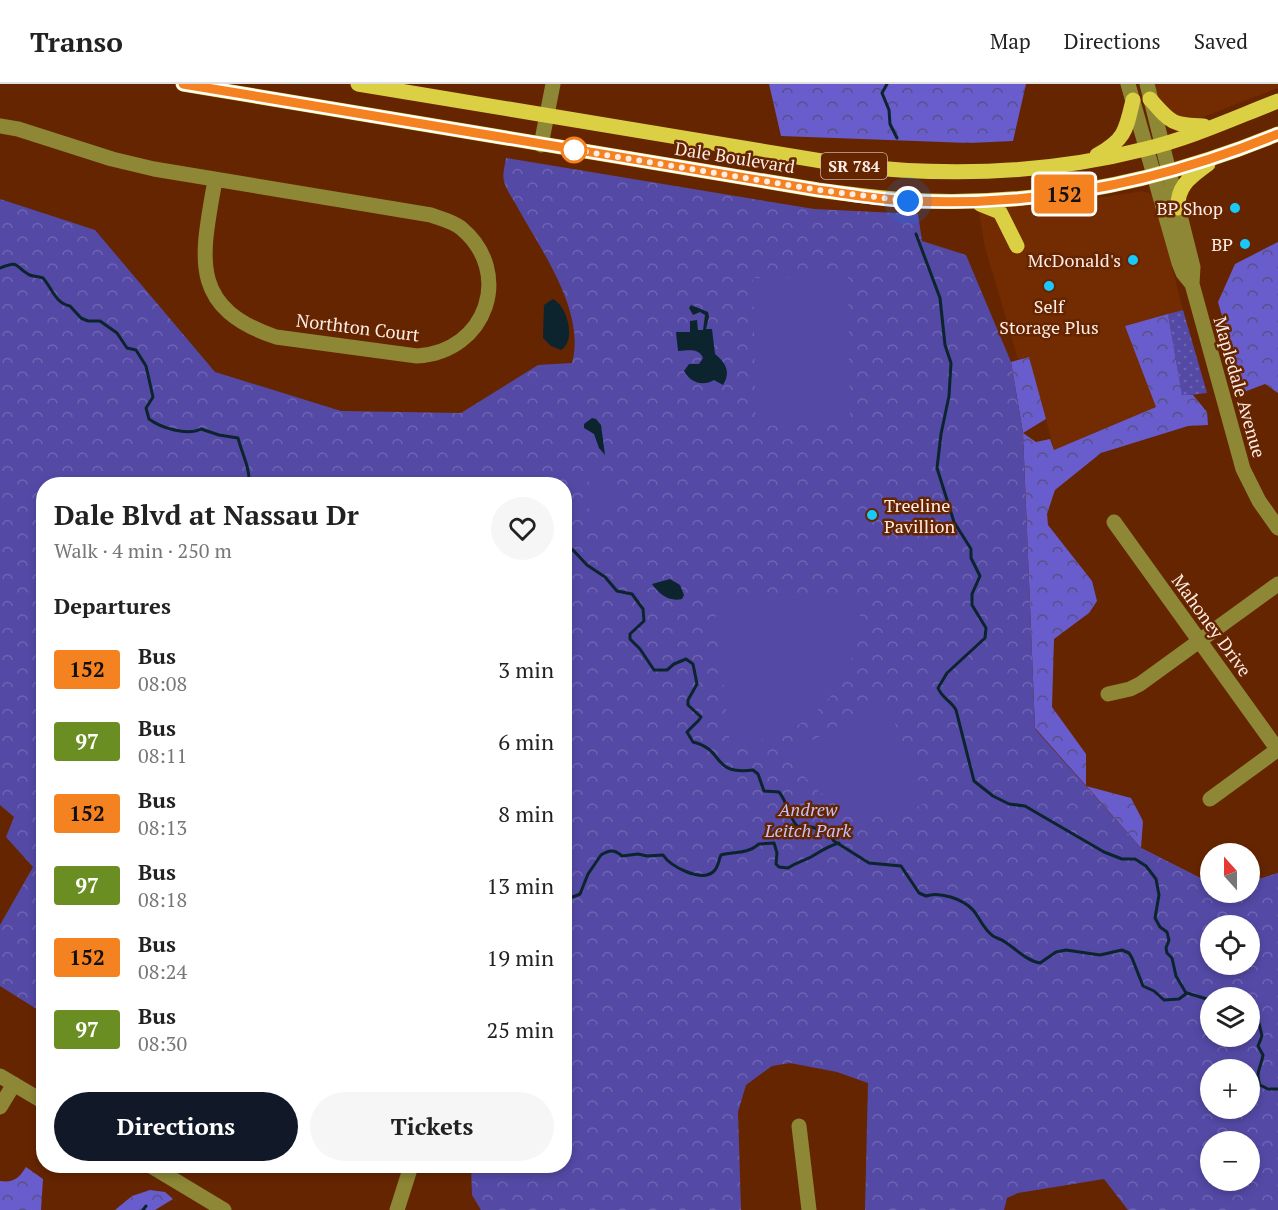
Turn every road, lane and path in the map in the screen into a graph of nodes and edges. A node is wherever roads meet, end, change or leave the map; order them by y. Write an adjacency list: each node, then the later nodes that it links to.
1 (183, 84): 13 (main road, Dale Boulevard / SR 784)
2 (358, 84): 8 (main road, Dale Boulevard / SR 784)
3 (553, 84): 8 (street)
4 (1128, 84): 6 (street, Mapledale Avenue)
5 (1148, 91): 10 (main road); 12 (street, Mapledale Avenue)
6 (1132, 100): 14 (street, Mapledale Avenue); 16 (main road)
7 (1278, 101): 10 (main road, Dale Boulevard / SR 784)
8 (547, 116): 13 (street); 16 (main road, Dale Boulevard / SR 784)
9 (0, 126): 18 (street, Northton Court)
10 (1213, 126): 12 (main road, Dale Boulevard / SR 784)
11 (1278, 134): 15 (main road, Dale Boulevard / SR 784)
12 (1162, 144): 14 (main road, Dale Boulevard / SR 784); 17 (street, Mapledale Avenue)
13 (541, 145): 19 (main road, Dale Boulevard / SR 784)
14 (1146, 149): 16 (main road, Dale Boulevard / SR 784); 17 (street, Mapledale Avenue)
15 (1218, 157): 17 (main road, Dale Boulevard / SR 784); 20 (main road)
16 (1084, 162)
17 (1161, 174): 19 (main road, Dale Boulevard / SR 784); 20 (street, Mapledale Avenue); 22 (street, Mapledale Avenue)
18 (215, 180): 18 (street, Northton Court)
19 (971, 202): 21 (main road)
20 (1178, 208): 22 (street, Mapledale Avenue)
21 (1017, 246)
22 (1192, 284): 24 (street, Mapledale Avenue)
23 (1114, 522): 26 (street, Mahoney Drive)
24 (1278, 528)
25 (1278, 584): 26 (street)
26 (1200, 641): 27 (street); 28 (street, Mahoney Drive)
27 (1108, 694)
28 (1278, 750): 29 (street)
29 (1210, 799)
30 (7, 1080): 31 (street); 32 (street)
31 (36, 1097)
32 (0, 1107)
33 (799, 1126): 38 (street)
34 (163, 1173): 36 (street)
35 (409, 1173): 37 (street)
36 (224, 1210)
37 (397, 1210)
38 (809, 1210)

